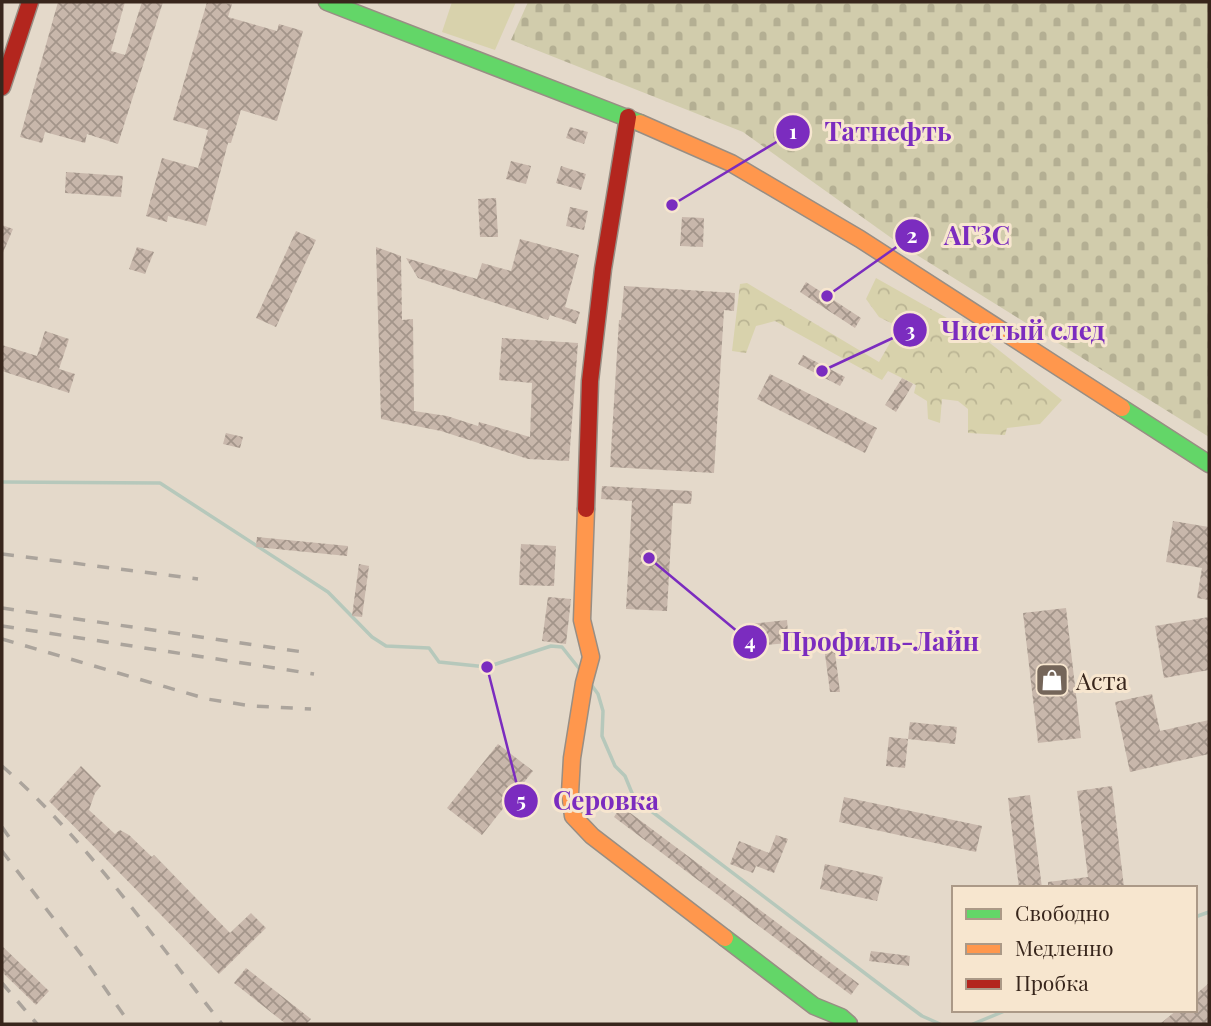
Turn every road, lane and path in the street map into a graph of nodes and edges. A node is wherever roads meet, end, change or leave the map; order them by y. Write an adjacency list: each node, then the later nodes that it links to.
1 (30, 2): 3 (street)
2 (327, 2): 4 (street)
3 (2, 87)
4 (628, 117): 5 (street); 6 (street)
5 (1209, 464)
6 (849, 1024)

